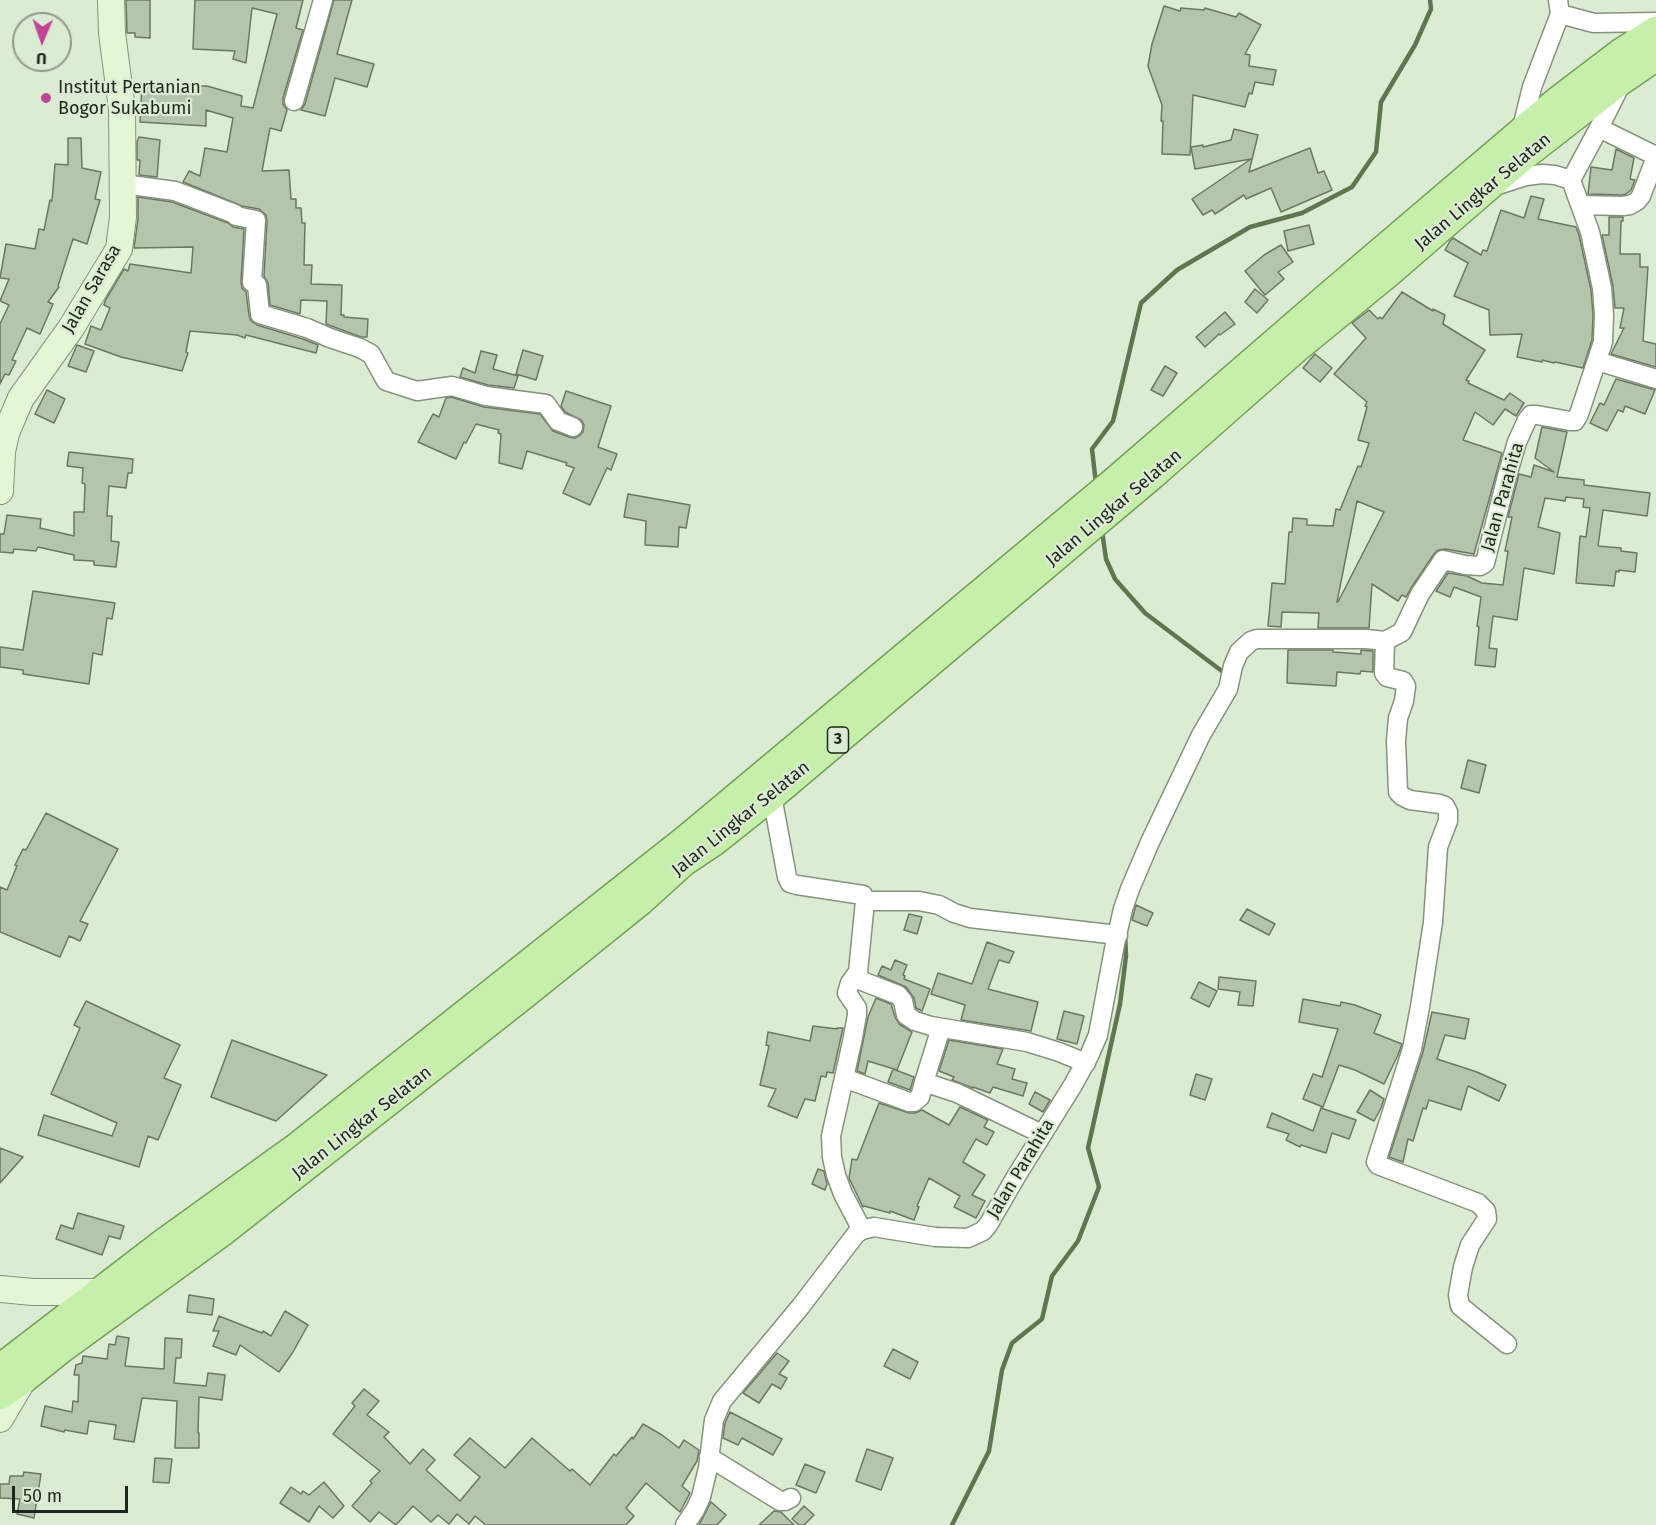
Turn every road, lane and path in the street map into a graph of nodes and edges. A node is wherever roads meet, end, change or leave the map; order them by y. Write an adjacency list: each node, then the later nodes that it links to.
1 (111, 0): 13 (street, Jalan Sarasa)
2 (323, 0): 8 (street)
3 (1559, 7): 4 (street); 10 (street)
4 (1656, 22)
5 (1656, 30): 10 (main road, Jalan Lingkar Selatan / 3)
6 (1656, 57): 7 (main road, Jalan Lingkar Selatan / 3)
7 (1623, 79): 9 (street); 14 (main road, Jalan Lingkar Selatan / 3)
8 (294, 101)
9 (1599, 128): 11 (street); 12 (street)
10 (1521, 132): 21 (main road, Jalan Lingkar Selatan / 3)
11 (1656, 156): 15 (street)
12 (1571, 180): 14 (street); 15 (street, Jalan Parahita)
13 (123, 184): 18 (street); 19 (street, Jalan Sarasa)
14 (1486, 190): 21 (main road, Jalan Lingkar Selatan / 3)
15 (1581, 205): 16 (street, Jalan Parahita)
16 (1597, 361): 17 (street); 20 (street, Jalan Parahita)
17 (1656, 379)
18 (573, 427)
19 (0, 491)
20 (1385, 642): 23 (street, Jalan Parahita); 33 (street)
21 (765, 787): 22 (street); 32 (main road, Jalan Lingkar Selatan / 3); 34 (main road, Jalan Lingkar Selatan / 3)
22 (865, 901): 23 (street); 24 (street)
23 (1118, 935): 26 (street, Jalan Parahita)
24 (858, 972): 25 (street); 27 (street)
25 (941, 1028): 26 (street); 28 (street)
26 (1086, 1063): 29 (street, Jalan Parahita)
27 (844, 1078): 28 (street); 30 (street)
28 (924, 1082): 29 (street)
29 (1042, 1134): 30 (street, Jalan Parahita)
30 (862, 1230): 37 (street)
31 (0, 1289): 32 (street)
32 (100, 1292): 34 (main road, Jalan Lingkar Selatan / 3)
33 (1507, 1344)
34 (11, 1374): 35 (main road, Jalan Lingkar Selatan / 3); 36 (street)
35 (0, 1396)
36 (0, 1419)
37 (709, 1457): 38 (street); 39 (street)
38 (791, 1498)
39 (685, 1525)

